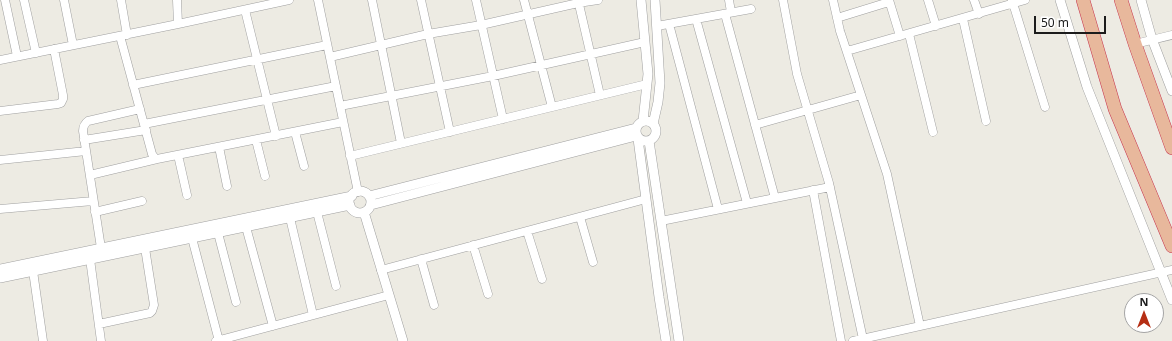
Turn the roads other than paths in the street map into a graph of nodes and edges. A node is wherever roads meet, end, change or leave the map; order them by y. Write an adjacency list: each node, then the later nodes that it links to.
1 (5, 0): 56 (street)
2 (24, 0): 54 (street)
3 (64, 0): 49 (street)
4 (121, 0): 44 (street)
5 (177, 0): 36 (street)
6 (289, 0): 29 (street)
7 (318, 0): 50 (street)
8 (372, 0): 51 (street)
9 (421, 0): 41 (street)
10 (476, 0): 38 (street)
11 (524, 0): 32 (street)
12 (598, 0): 26 (street)
13 (641, 0): 47 (street)
14 (655, 0): 39 (street)
15 (730, 0): 30 (street)
16 (783, 0): 75 (street)
17 (833, 0): 33 (street)
18 (928, 0): 40 (street)
19 (974, 0): 31 (street)
20 (1025, 0): 27 (street)
21 (1060, 0): 137 (street)
22 (1083, 0): 127 (highway)
23 (1121, 0): 48 (highway)
24 (1141, 0): 46 (street)
25 (889, 1): 33 (street); 45 (street)
26 (578, 2): 32 (street); 55 (street)
27 (1013, 2): 31 (street); 73 (street)
28 (751, 9): 30 (street)
29 (245, 10): 36 (street); 59 (street)
30 (728, 13): 35 (street); 81 (street)
31 (979, 14): 34 (street)
32 (528, 15): 38 (street); 60 (street)
33 (837, 18): 53 (street)
34 (962, 18): 40 (street); 78 (street)
35 (696, 19): 37 (street); 112 (street)
36 (178, 24): 44 (street)
37 (668, 24): 39 (street); 115 (street)
38 (481, 25): 41 (street); 61 (street)
39 (657, 26): 80 (street)
40 (936, 26): 42 (street)
41 (428, 34): 51 (street); 65 (street)
42 (909, 34): 45 (street); 86 (street)
43 (1172, 34): 46 (street)
44 (123, 35): 49 (street); 63 (street)
45 (900, 36): 53 (street)
46 (1152, 39): 48 (street); 66 (street)
47 (645, 42): 55 (street); 62 (street)
48 (1135, 44): 93 (highway)
49 (73, 45): 52 (street)
50 (327, 45): 57 (street); 59 (street)
51 (381, 45): 57 (street); 69 (street)
52 (54, 49): 54 (street); 76 (street)
53 (847, 51): 68 (street)
54 (36, 53): 56 (street)
55 (590, 54): 60 (street); 67 (street)
56 (17, 56): 58 (street)
57 (330, 57): 64 (street)
58 (0, 60)
59 (257, 60): 63 (street); 70 (street)
60 (541, 66): 61 (street); 72 (street)
61 (493, 76): 65 (street); 77 (street)
62 (647, 84): 67 (street); 83 (street)
63 (133, 85): 74 (street)
64 (336, 86): 70 (street); 71 (street)
65 (440, 86): 69 (street); 85 (street)
66 (1172, 91)
67 (600, 95): 72 (street)
68 (861, 95): 75 (street); 149 (street)
69 (391, 96): 71 (street); 91 (street)
70 (267, 100): 82 (street); 87 (street)
71 (340, 106): 79 (street)
72 (552, 107): 77 (street)
73 (1044, 107)
74 (140, 109): 82 (street); 88 (street)
75 (808, 110): 81 (street); 103 (street)
76 (0, 111)
77 (503, 119): 85 (street)
78 (986, 121)
79 (343, 122): 84 (street); 96 (street)
80 (653, 124): 83 (street); 90 (street)
81 (755, 125): 107 (street)
82 (145, 127): 88 (street); 97 (street)
83 (639, 131): 90 (street); 108 (street); 109 (street)
84 (295, 132): 87 (street); 99 (street)
85 (450, 132): 91 (street)
86 (933, 132)
87 (276, 136): 89 (street)
88 (84, 140): 94 (street)
89 (256, 140): 92 (street); 101 (street)
90 (649, 141): 121 (street)
91 (401, 143): 96 (street)
92 (219, 147): 95 (street); 102 (street)
93 (1172, 148)
94 (86, 151): 98 (street); 100 (street)
95 (178, 155): 97 (street); 106 (street)
96 (350, 156): 105 (street)
97 (157, 159): 100 (street)
98 (0, 160)
99 (304, 166)
100 (90, 175): 110 (street)
101 (265, 176)
102 (227, 186)
103 (830, 187): 104 (street); 150 (street)
104 (813, 190): 107 (street); 157 (street)
105 (355, 194): 109 (street); 113 (street); 128 (street)
106 (187, 195)
107 (774, 198): 112 (street)
108 (646, 199): 119 (street); 155 (street)
109 (370, 200): 118 (street)
110 (94, 201): 114 (street); 116 (street)
111 (142, 201): 116 (street)
112 (747, 203): 115 (street)
113 (350, 206): 117 (street); 118 (street)
114 (0, 209)
115 (718, 209): 121 (street)
116 (95, 212): 128 (street)
117 (317, 212): 120 (street); 140 (street)
118 (364, 212): 134 (street)
119 (580, 217): 123 (street); 132 (street)
120 (290, 218): 122 (street); 146 (street)
121 (661, 221): 156 (street)
122 (246, 227): 124 (street); 148 (street)
123 (527, 231): 126 (street); 139 (street)
124 (218, 233): 125 (street); 144 (street)
125 (192, 238): 129 (street); 153 (street)
126 (473, 245): 131 (street); 141 (street)
127 (1172, 246)
128 (100, 248): 133 (street)
129 (145, 248): 130 (street); 147 (street)
130 (90, 259): 136 (street); 147 (street)
131 (421, 259): 134 (street); 145 (street)
132 (593, 262)
133 (0, 269)
134 (381, 270): 142 (street)
135 (1172, 270): 137 (street)
136 (33, 271): 138 (street); 151 (street)
137 (1161, 272): 143 (street); 149 (street)
138 (0, 278)
139 (542, 279)
140 (336, 286)
141 (488, 294)
142 (389, 295): 146 (street); 154 (street)
143 (1172, 300)
144 (236, 302)
145 (434, 305)
146 (313, 315): 148 (street)
147 (99, 324): 152 (street)
148 (273, 326): 153 (street)
149 (920, 326): 150 (street)
150 (863, 339): 158 (street)
151 (43, 341)
152 (101, 341)
153 (218, 341)
154 (403, 341)
155 (666, 341)
156 (679, 341)
157 (840, 341)
158 (853, 341)

